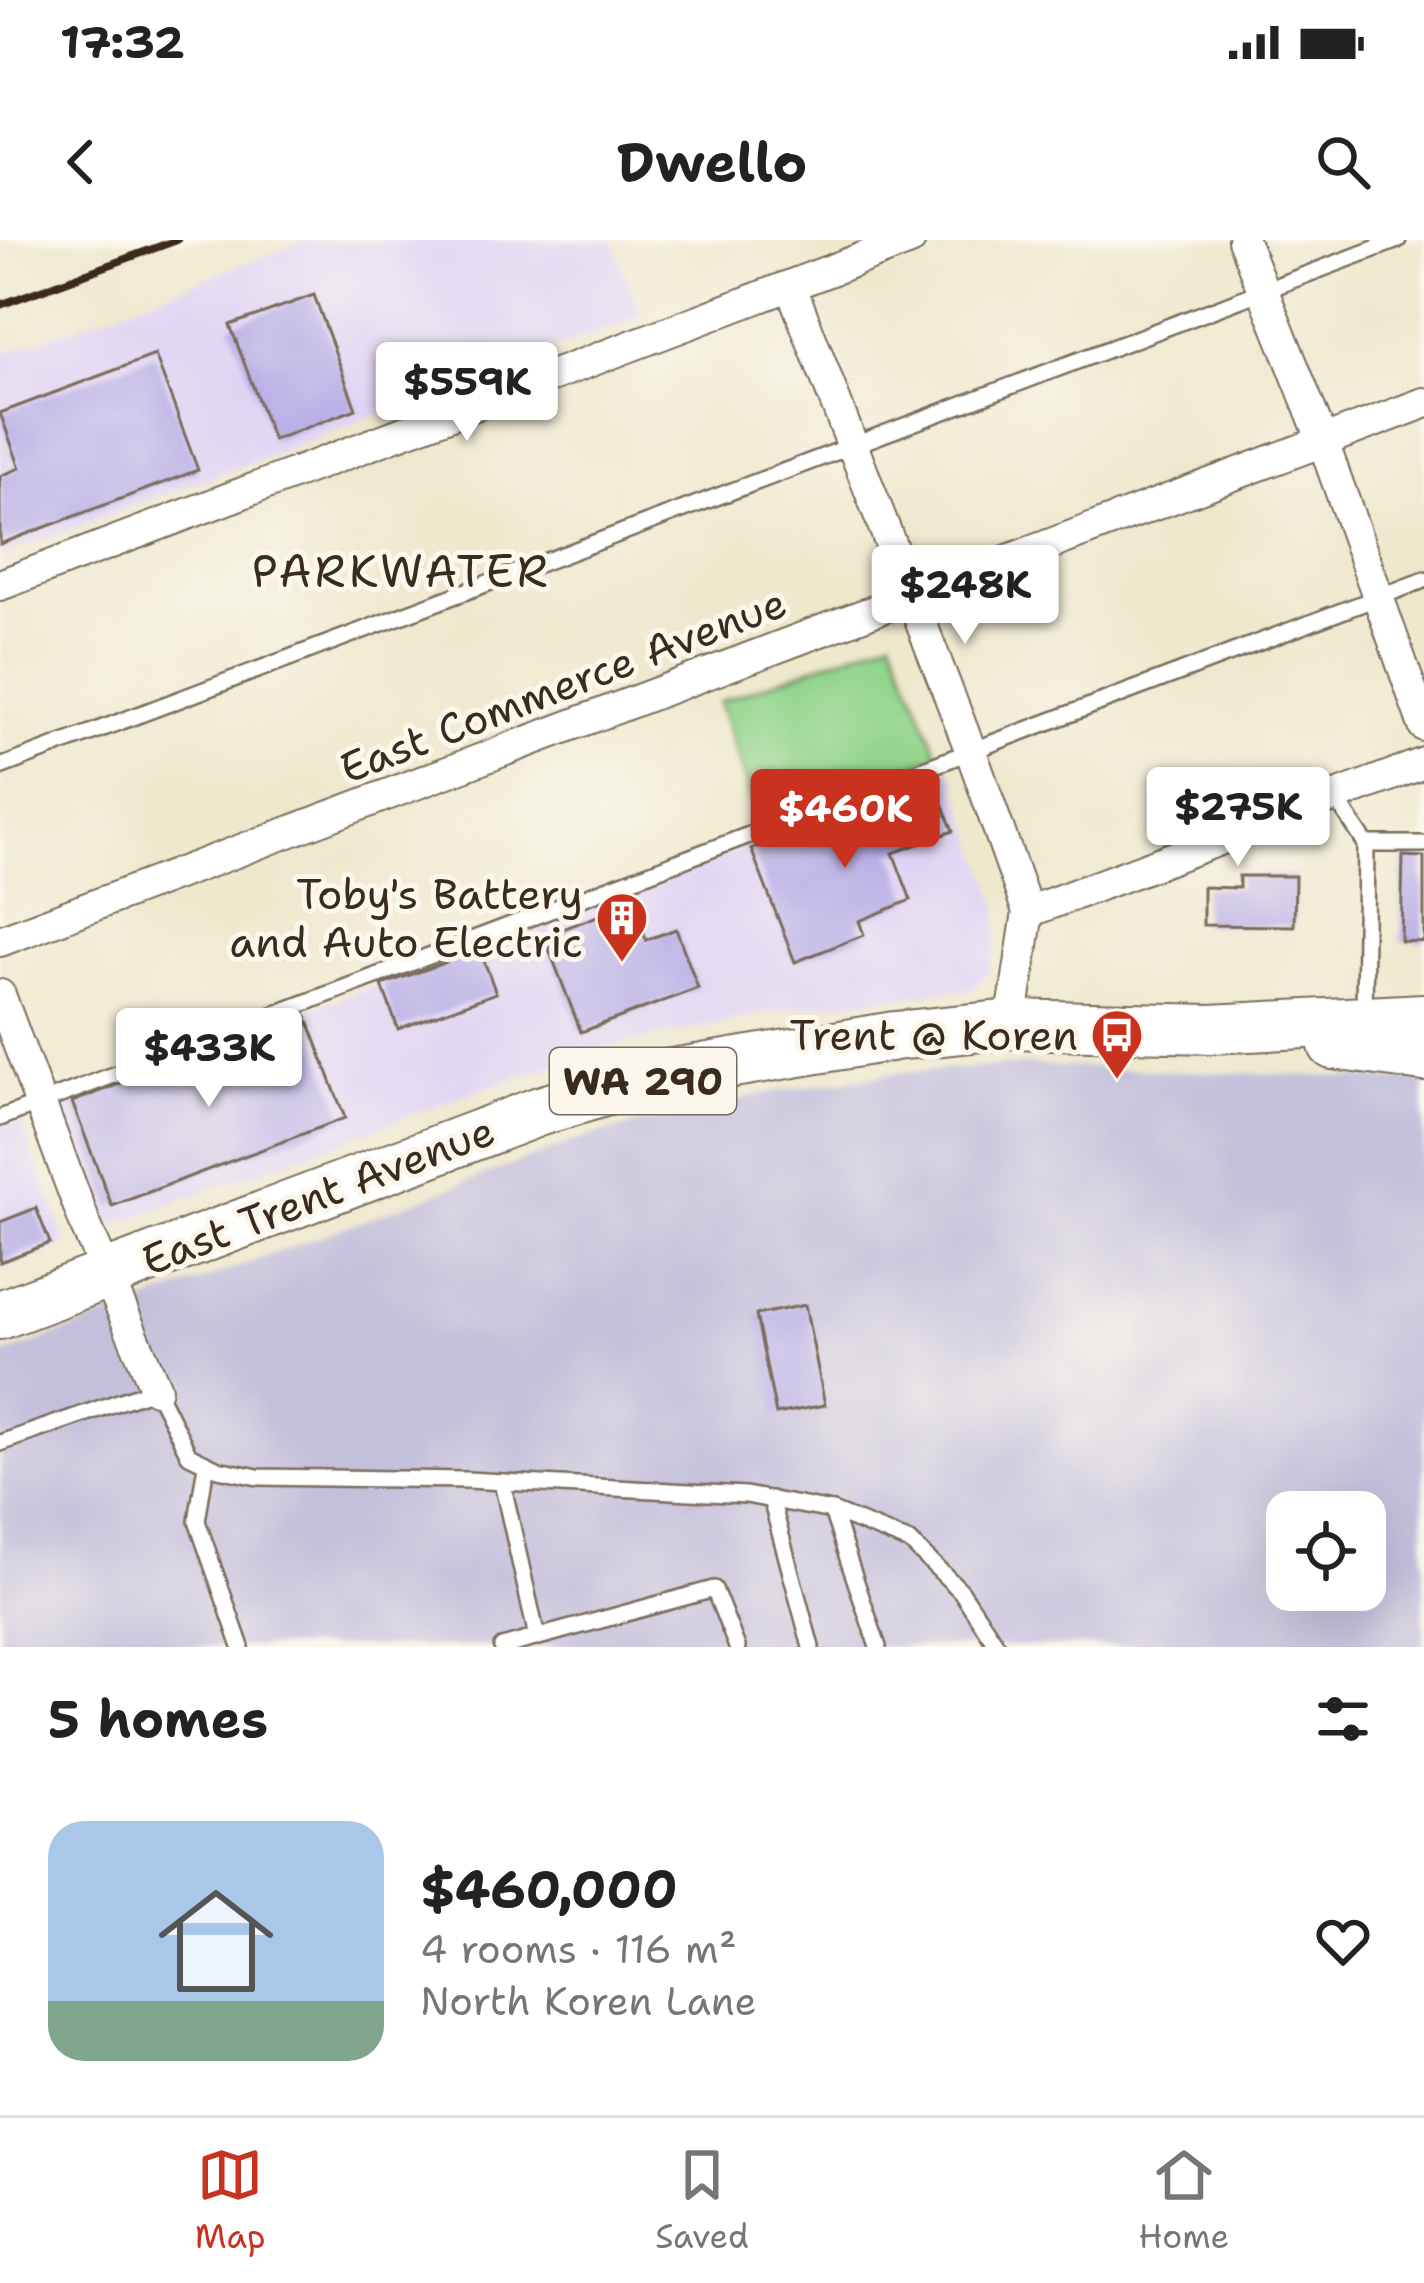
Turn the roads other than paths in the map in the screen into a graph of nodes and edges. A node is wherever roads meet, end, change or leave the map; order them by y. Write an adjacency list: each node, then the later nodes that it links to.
1 (910, 240): 4 (street)
2 (1243, 240): 5 (street)
3 (1398, 240): 5 (lane)
4 (790, 286): 8 (street); 10 (street)
5 (1263, 290): 7 (street); 8 (lane)
6 (1424, 403): 7 (street, East Commerce Avenue)
7 (1322, 439): 11 (street); 12 (street, East Commerce Avenue)
8 (851, 444): 12 (street); 16 (lane)
9 (1424, 580): 11 (lane)
10 (0, 585)
11 (1378, 597): 13 (street); 14 (lane)
12 (911, 599): 14 (street); 21 (street, East Commerce Avenue)
13 (1424, 726)
14 (970, 749): 20 (street); 28 (lane)
15 (1424, 764): 17 (street)
16 (0, 766)
17 (1335, 797): 18 (lane); 20 (street)
18 (1366, 844): 19 (lane); 24 (lane)
19 (1424, 844)
20 (1028, 912): 25 (street)
21 (0, 941)
22 (0, 995): 28 (street)
23 (1424, 1018): 24 (main road, East Trent Avenue / WA 290)
24 (1364, 1021): 26 (main road, East Trent Avenue / WA 290)
25 (1010, 1024): 26 (main road, East Trent Avenue / WA 290); 30 (main road, East Trent Avenue / WA 290)
26 (1210, 1029): 27 (main road, East Trent Avenue / WA 290)
27 (1424, 1057)
28 (40, 1103): 29 (lane); 30 (street)
29 (0, 1118)
30 (106, 1276): 31 (main road, East Trent Avenue / WA 290); 32 (street)
31 (0, 1316)
32 (156, 1390): 33 (lane); 34 (lane)
33 (0, 1443)
34 (206, 1465): 35 (lane); 39 (lane)
35 (502, 1482): 36 (lane); 38 (lane)
36 (771, 1499): 37 (lane); 42 (lane)
37 (832, 1511): 43 (lane); 44 (lane)
38 (537, 1637): 40 (lane); 41 (lane)
39 (241, 1647)
40 (502, 1647)
41 (737, 1647)
42 (811, 1647)
43 (878, 1647)
44 (998, 1647)

